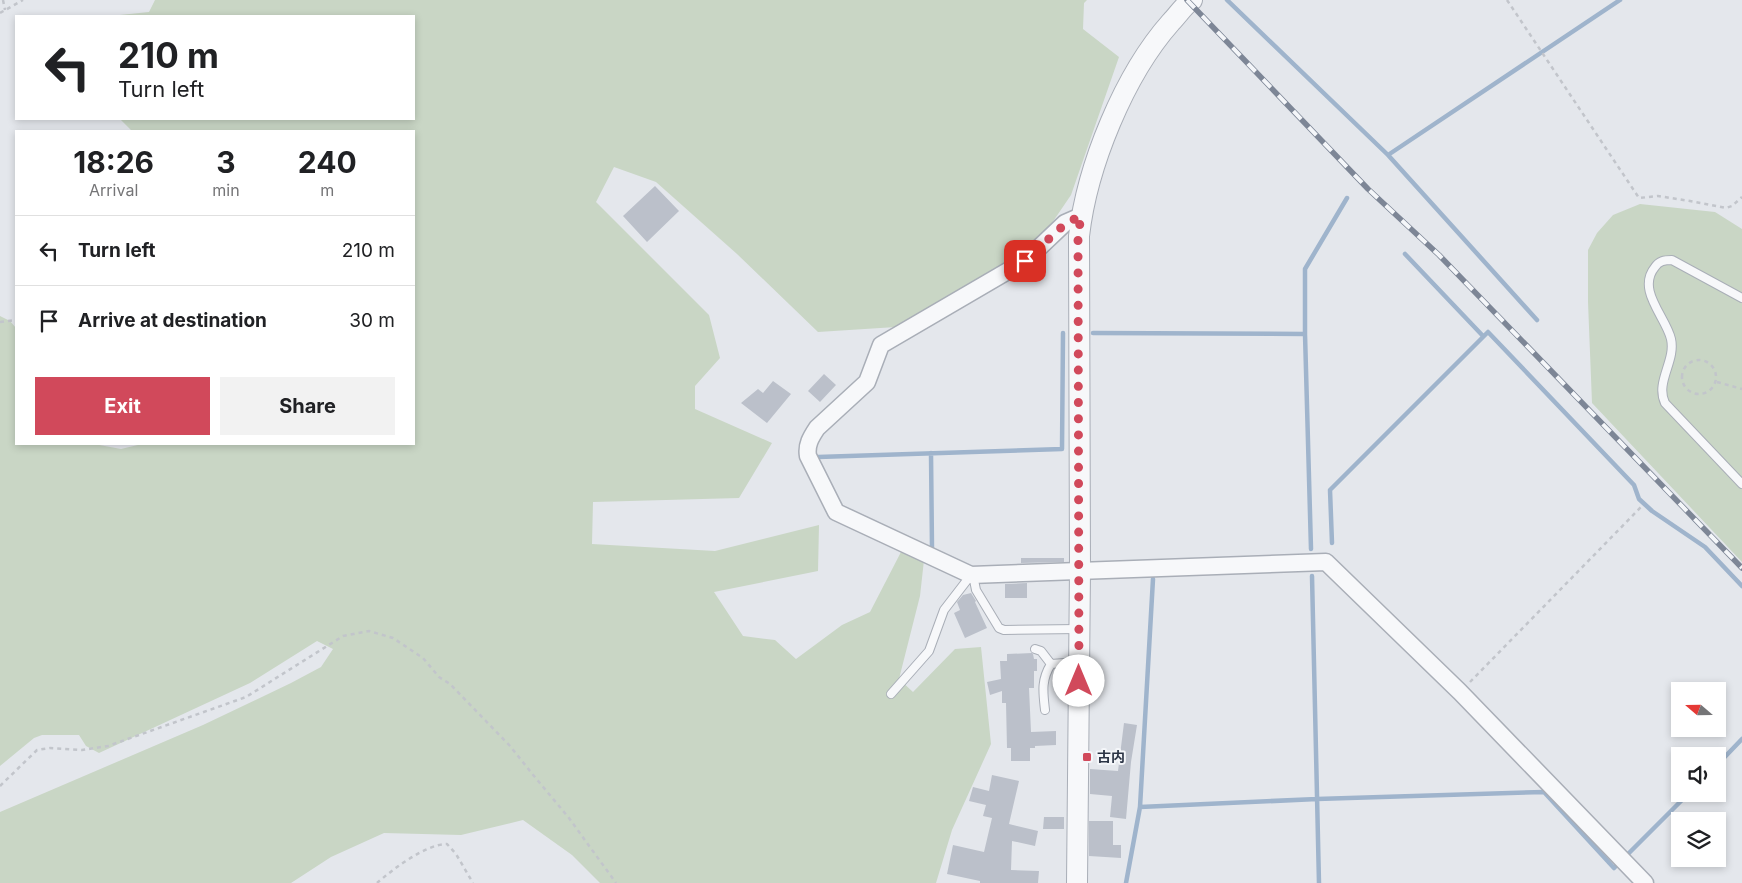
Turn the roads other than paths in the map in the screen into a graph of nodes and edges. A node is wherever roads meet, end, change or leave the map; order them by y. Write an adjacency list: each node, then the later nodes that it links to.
1 (1192, 0): 2 (street)
2 (1081, 216): 5 (street); 6 (street)
3 (1742, 298): 4 (lane)
4 (1742, 484)
5 (1080, 570): 6 (street); 7 (street); 14 (street)
6 (972, 575): 7 (lane); 11 (lane)
7 (1079, 629): 9 (street)
8 (1035, 649): 10 (lane)
9 (1079, 662): 10 (lane); 13 (street)
10 (1051, 664): 12 (lane)
11 (891, 694)
12 (1045, 710)
13 (1077, 883)
14 (1645, 883)

